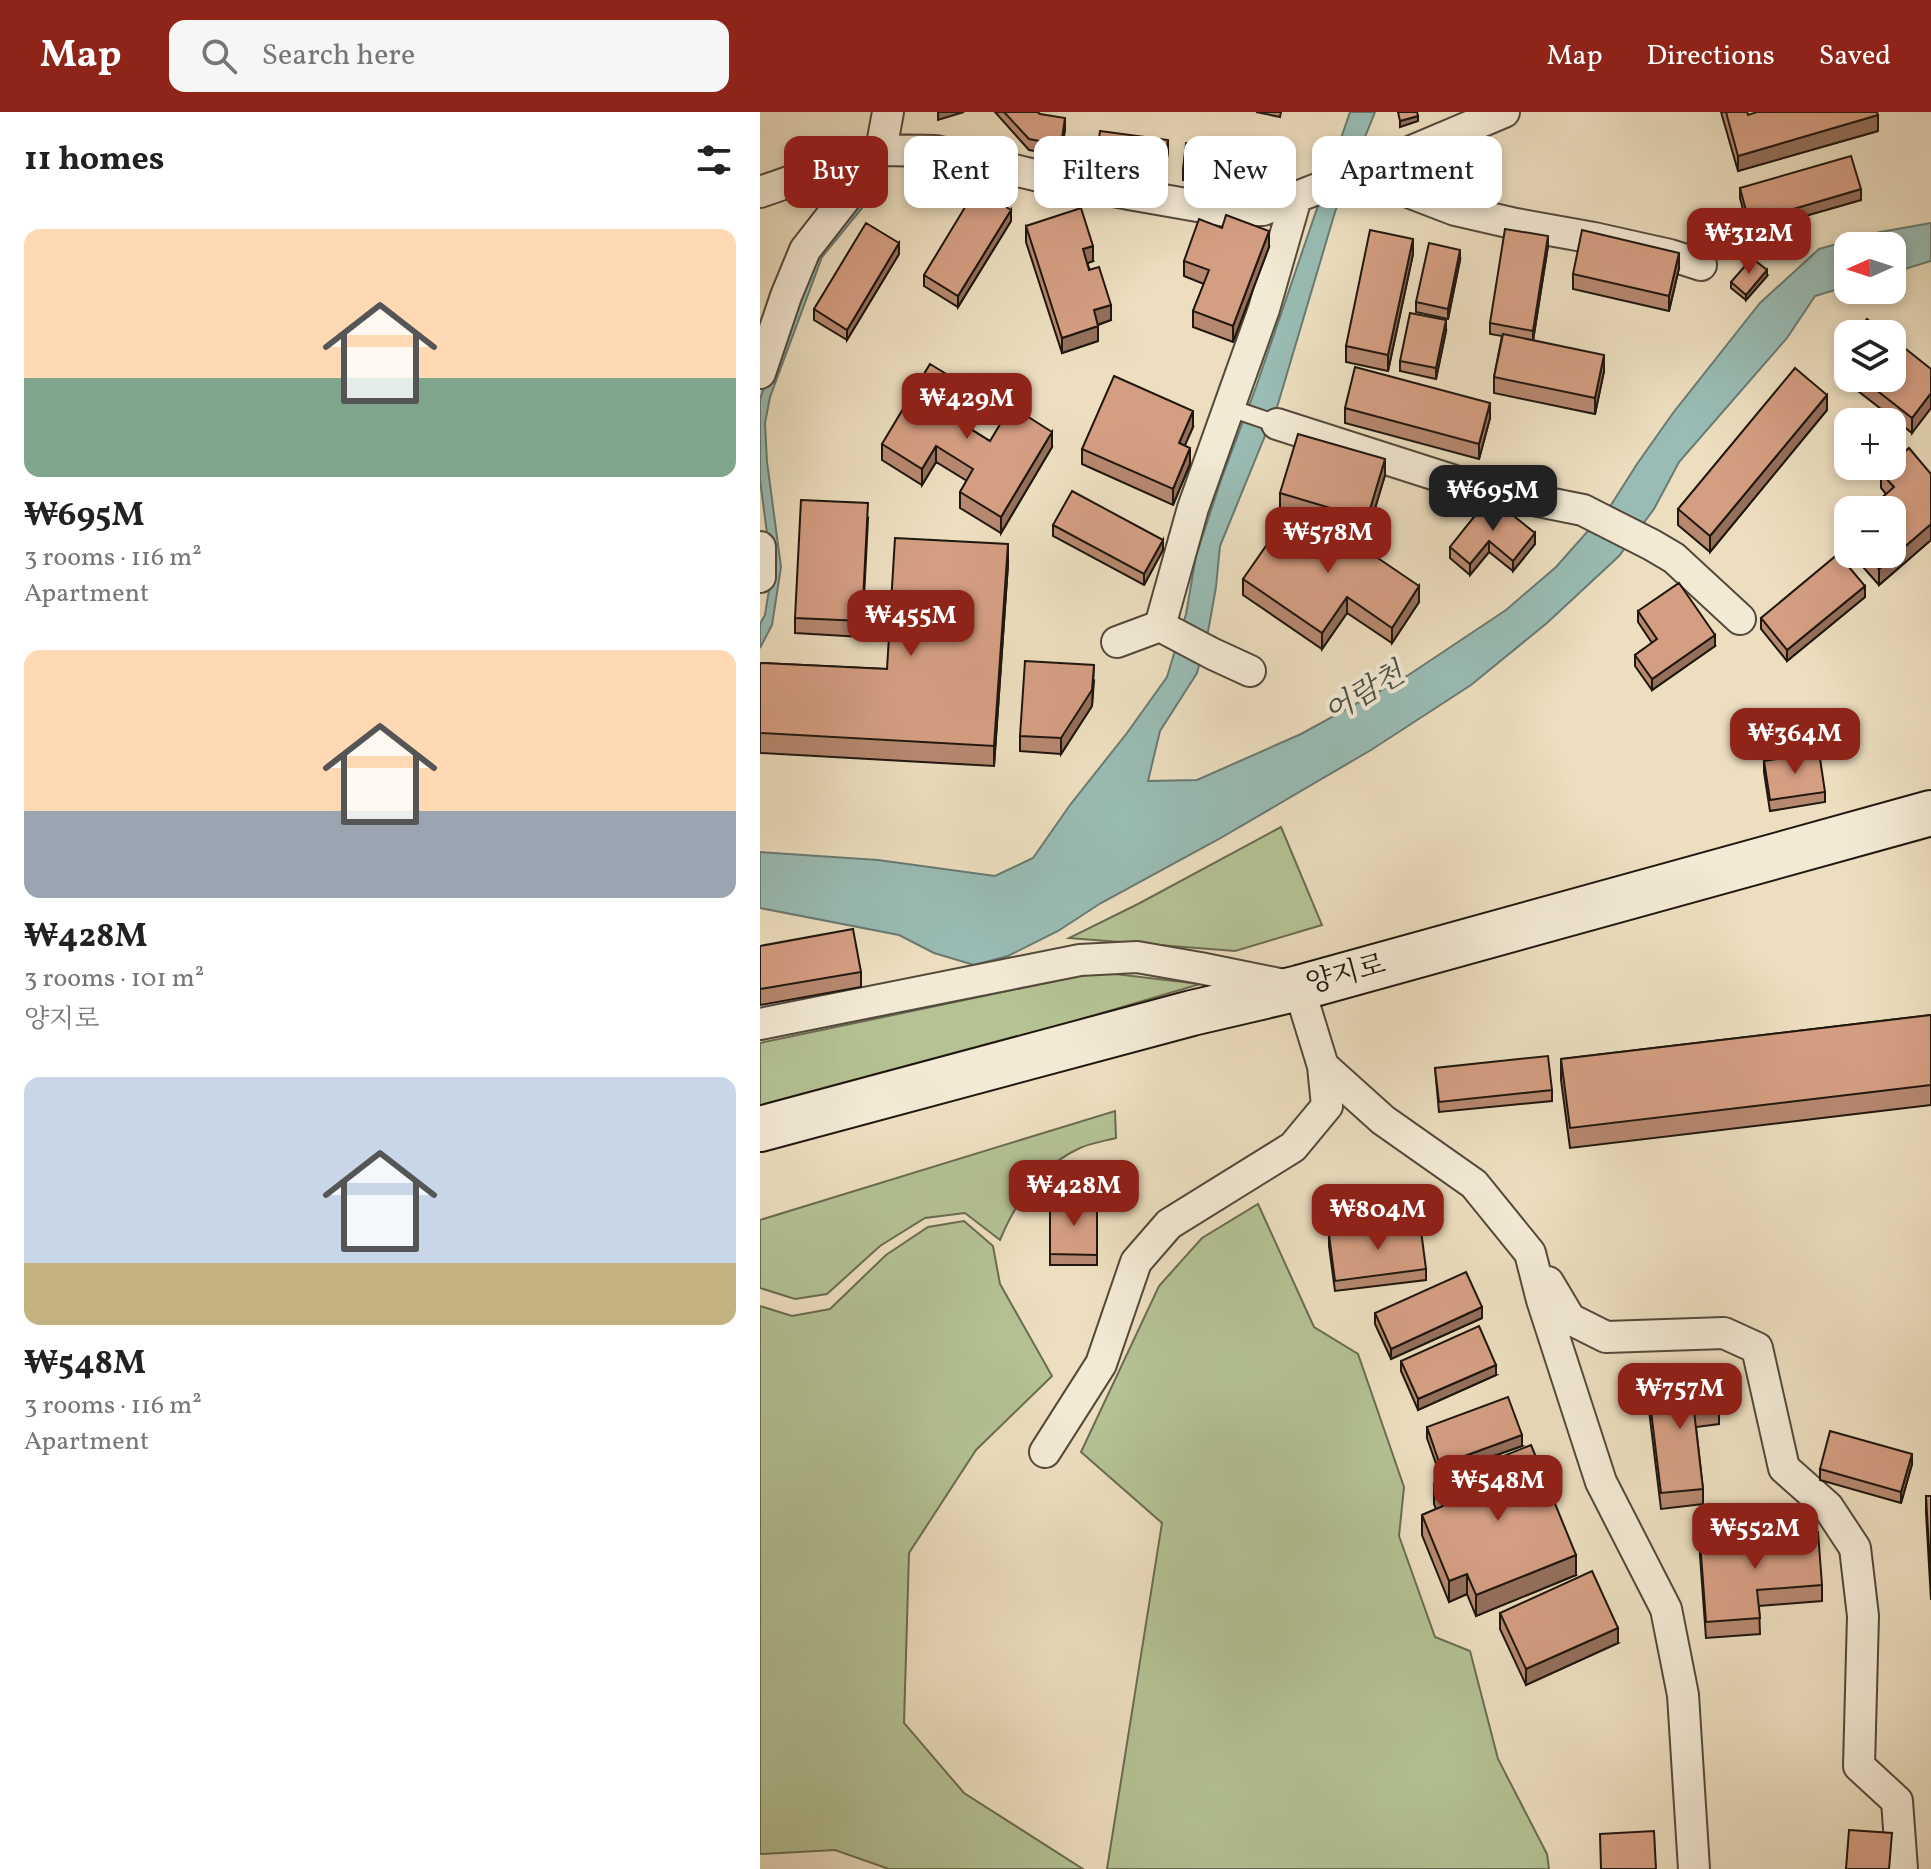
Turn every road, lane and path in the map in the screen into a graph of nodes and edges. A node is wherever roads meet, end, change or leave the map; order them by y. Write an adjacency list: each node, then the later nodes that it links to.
1 (888, 112): 3 (street)
2 (1504, 112): 4 (street)
3 (879, 136)
4 (1447, 136)
5 (888, 152): 10 (street)
6 (784, 184): 7 (street)
7 (760, 192)
8 (1312, 192): 9 (street)
9 (1296, 198)
10 (1184, 203)
11 (838, 208): 17 (street)
12 (1210, 208): 13 (street)
13 (1268, 208)
14 (1293, 208): 18 (street)
15 (1450, 208): 16 (street)
16 (1701, 265)
17 (760, 373)
18 (1230, 408): 19 (lane); 23 (street)
19 (1277, 424): 22 (street)
20 (760, 547): 21 (street)
21 (760, 577)
22 (1740, 619)
23 (1160, 626): 24 (street); 25 (street)
24 (1117, 642)
25 (1250, 671)
26 (1931, 813): 27 (street, 양지로)
27 (1299, 988): 28 (street); 29 (street); 30 (street, 양지로)
28 (760, 1024)
29 (1323, 1066): 31 (street); 32 (street)
30 (760, 1129)
31 (1530, 1253): 33 (street); 34 (street)
32 (1045, 1452)
33 (1694, 1869)
34 (1902, 1869)

